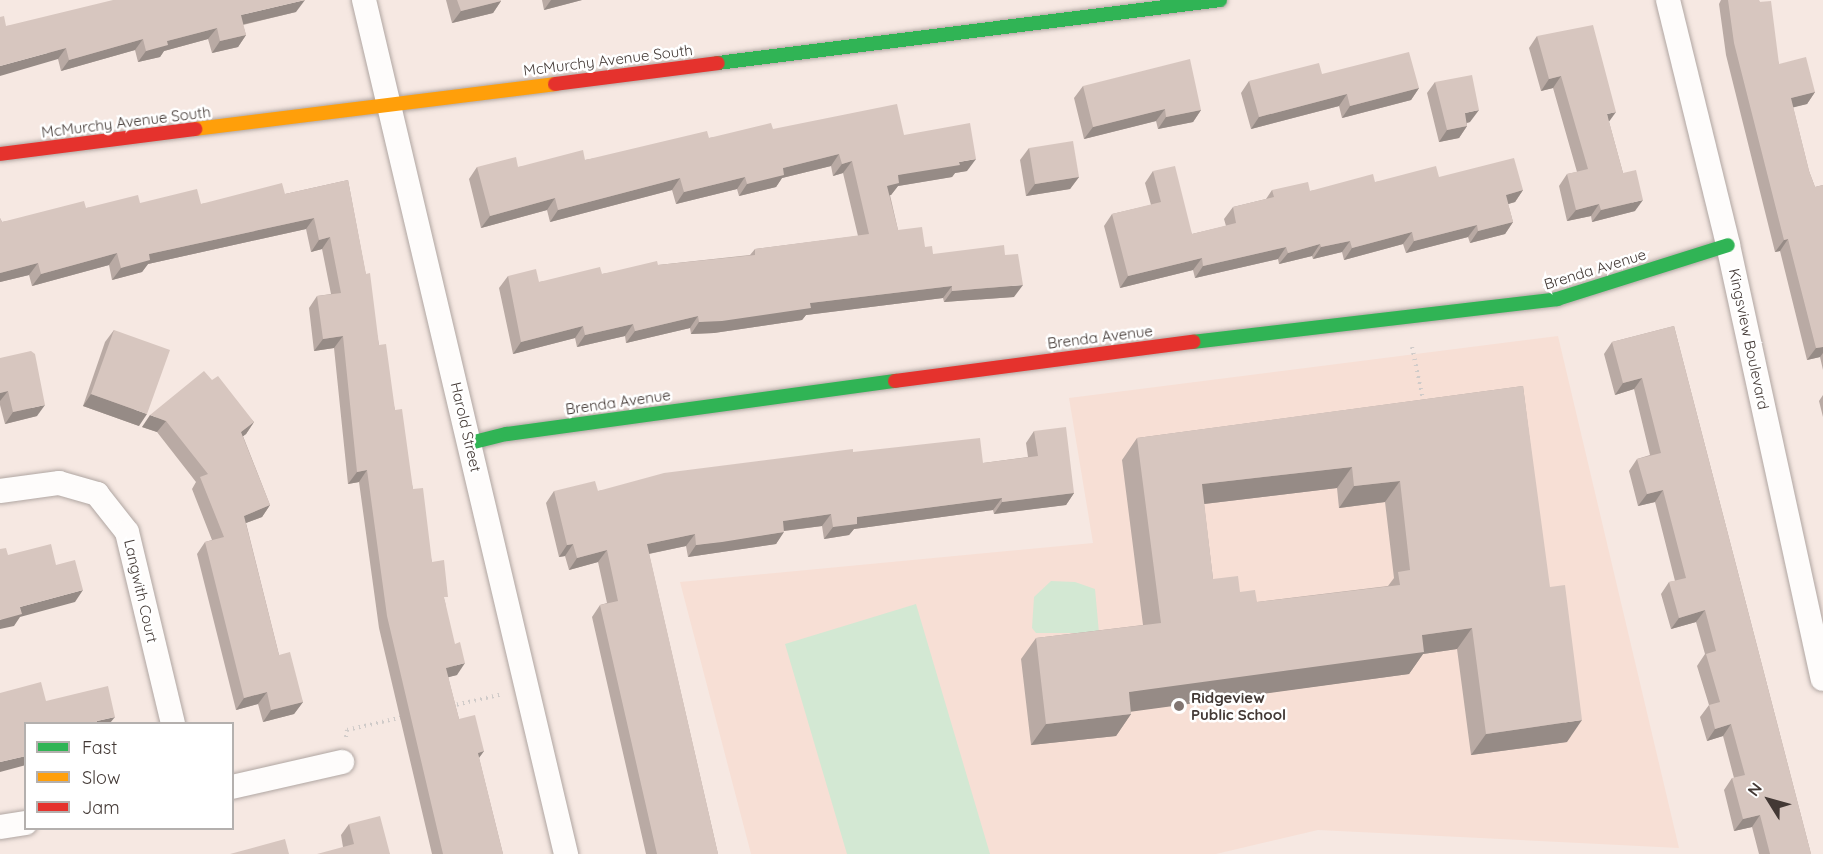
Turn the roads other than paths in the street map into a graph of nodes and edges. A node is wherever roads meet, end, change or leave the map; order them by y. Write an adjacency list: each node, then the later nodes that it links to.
1 (364, 0): 4 (street, Harold Street)
2 (1220, 0): 4 (street, McMurchy Avenue South)
3 (1668, 0): 6 (street, Kingsview Boulevard)
4 (390, 104): 5 (street, McMurchy Avenue South); 7 (street, Harold Street)
5 (0, 154)
6 (1728, 245): 7 (street, Brenda Avenue); 9 (street, Kingsview Boulevard)
7 (470, 443): 15 (street, Harold Street)
8 (0, 491): 10 (street, Langwith Court)
9 (1822, 672)
10 (173, 722)
11 (342, 762): 12 (street)
12 (234, 787)
13 (24, 823): 14 (street)
14 (0, 827)
15 (566, 854)

